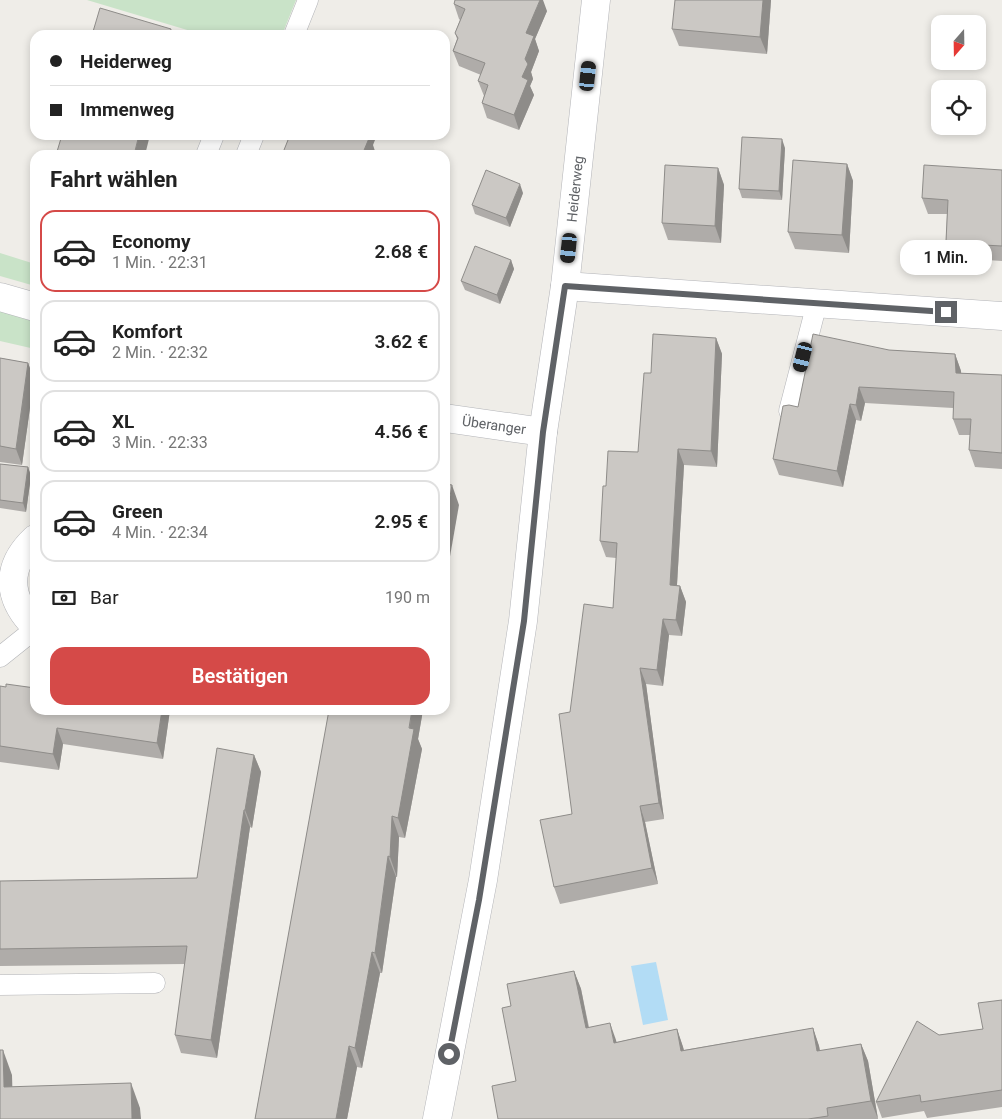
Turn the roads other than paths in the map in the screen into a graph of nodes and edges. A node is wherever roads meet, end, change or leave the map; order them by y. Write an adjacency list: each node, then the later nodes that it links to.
1 (308, 0): 3 (lane)
2 (596, 0): 4 (street, Heiderweg)
3 (296, 30)
4 (565, 286): 6 (street); 11 (street, Heiderweg)
5 (0, 297): 7 (street)
6 (817, 303): 8 (street); 9 (lane)
7 (30, 306)
8 (1002, 316)
9 (789, 411)
10 (450, 419): 11 (street, Überanger)
11 (543, 432): 18 (street, Heiderweg)
12 (30, 544): 13 (street)
13 (30, 622)
14 (30, 632): 15 (lane)
15 (0, 657)
16 (155, 983): 17 (lane)
17 (0, 985)
18 (437, 1119)

